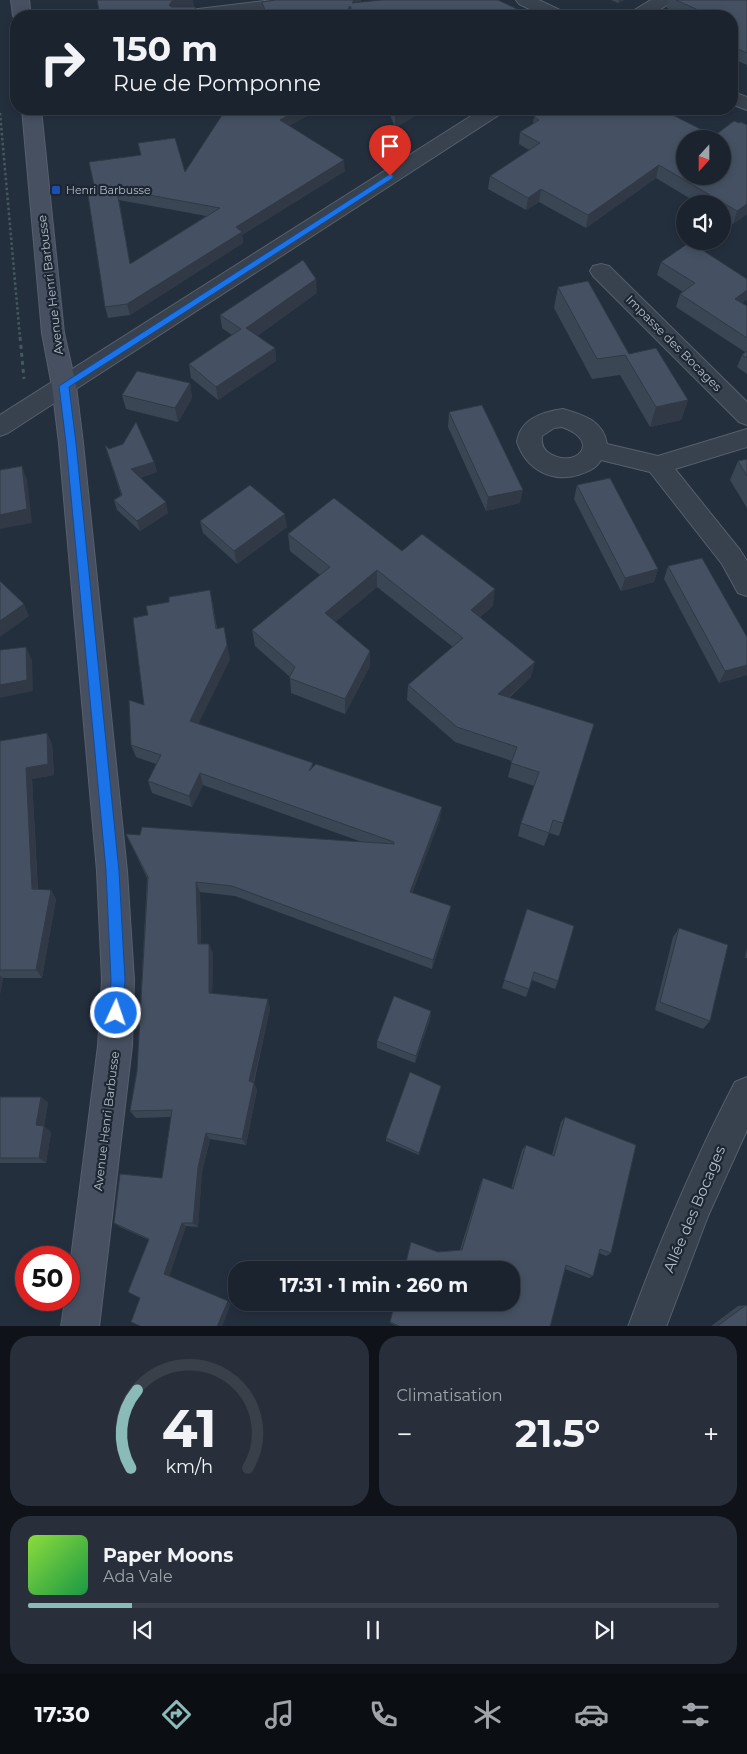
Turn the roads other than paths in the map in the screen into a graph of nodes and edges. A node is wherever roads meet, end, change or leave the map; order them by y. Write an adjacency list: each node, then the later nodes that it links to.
1 (318, 0): 4 (street)
2 (525, 0): 5 (street)
3 (663, 0): 6 (street)
4 (233, 10)
5 (546, 10)
6 (647, 10)
7 (32, 115): 10 (main road, Avenue Henri Barbusse)
8 (486, 115): 10 (street)
9 (601, 271): 11 (street, Impasse des Bocages)
10 (64, 386): 12 (street); 18 (main road, Avenue Henri Barbusse)
11 (747, 416)
12 (0, 427)
13 (747, 438): 15 (street)
14 (596, 450): 15 (street)
15 (658, 465): 16 (street)
16 (747, 585)
17 (747, 1094): 19 (street, Allée des Bocages)
18 (80, 1326)
19 (647, 1326)

